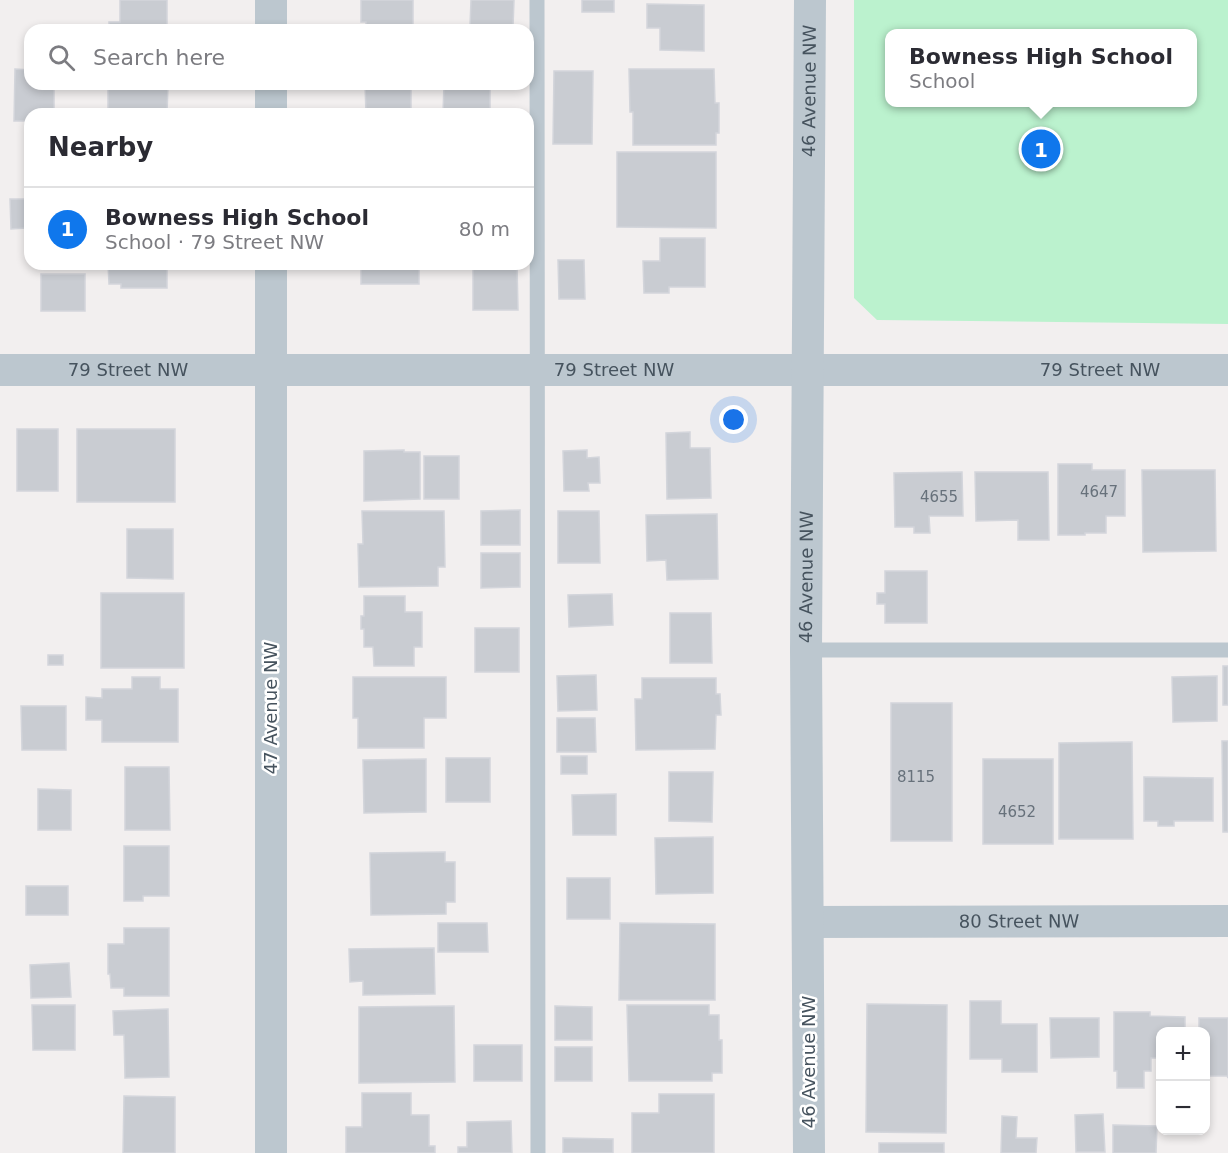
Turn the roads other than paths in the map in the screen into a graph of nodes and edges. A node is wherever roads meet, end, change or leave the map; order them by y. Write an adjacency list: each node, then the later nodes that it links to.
1 (271, 0): 4 (street)
2 (537, 0): 12 (lane)
3 (810, 0): 10 (street, 46 Avenue NW)
4 (271, 24)
5 (271, 90): 6 (street)
6 (271, 108)
7 (271, 270): 9 (street, 47 Avenue NW)
8 (0, 370): 9 (street, 79 Street NW)
9 (271, 370): 12 (street, 79 Street NW); 17 (street, 47 Avenue NW)
10 (807, 370): 11 (street, 79 Street NW); 12 (street, 79 Street NW); 13 (street, 46 Avenue NW)
11 (1228, 370)
12 (537, 371): 18 (lane)
13 (806, 650): 14 (lane); 16 (street, 46 Avenue NW)
14 (1228, 650)
15 (1228, 921): 16 (street, 80 Street NW)
16 (809, 922): 19 (street, 46 Avenue NW)
17 (271, 1153)
18 (538, 1153)
19 (809, 1153)

